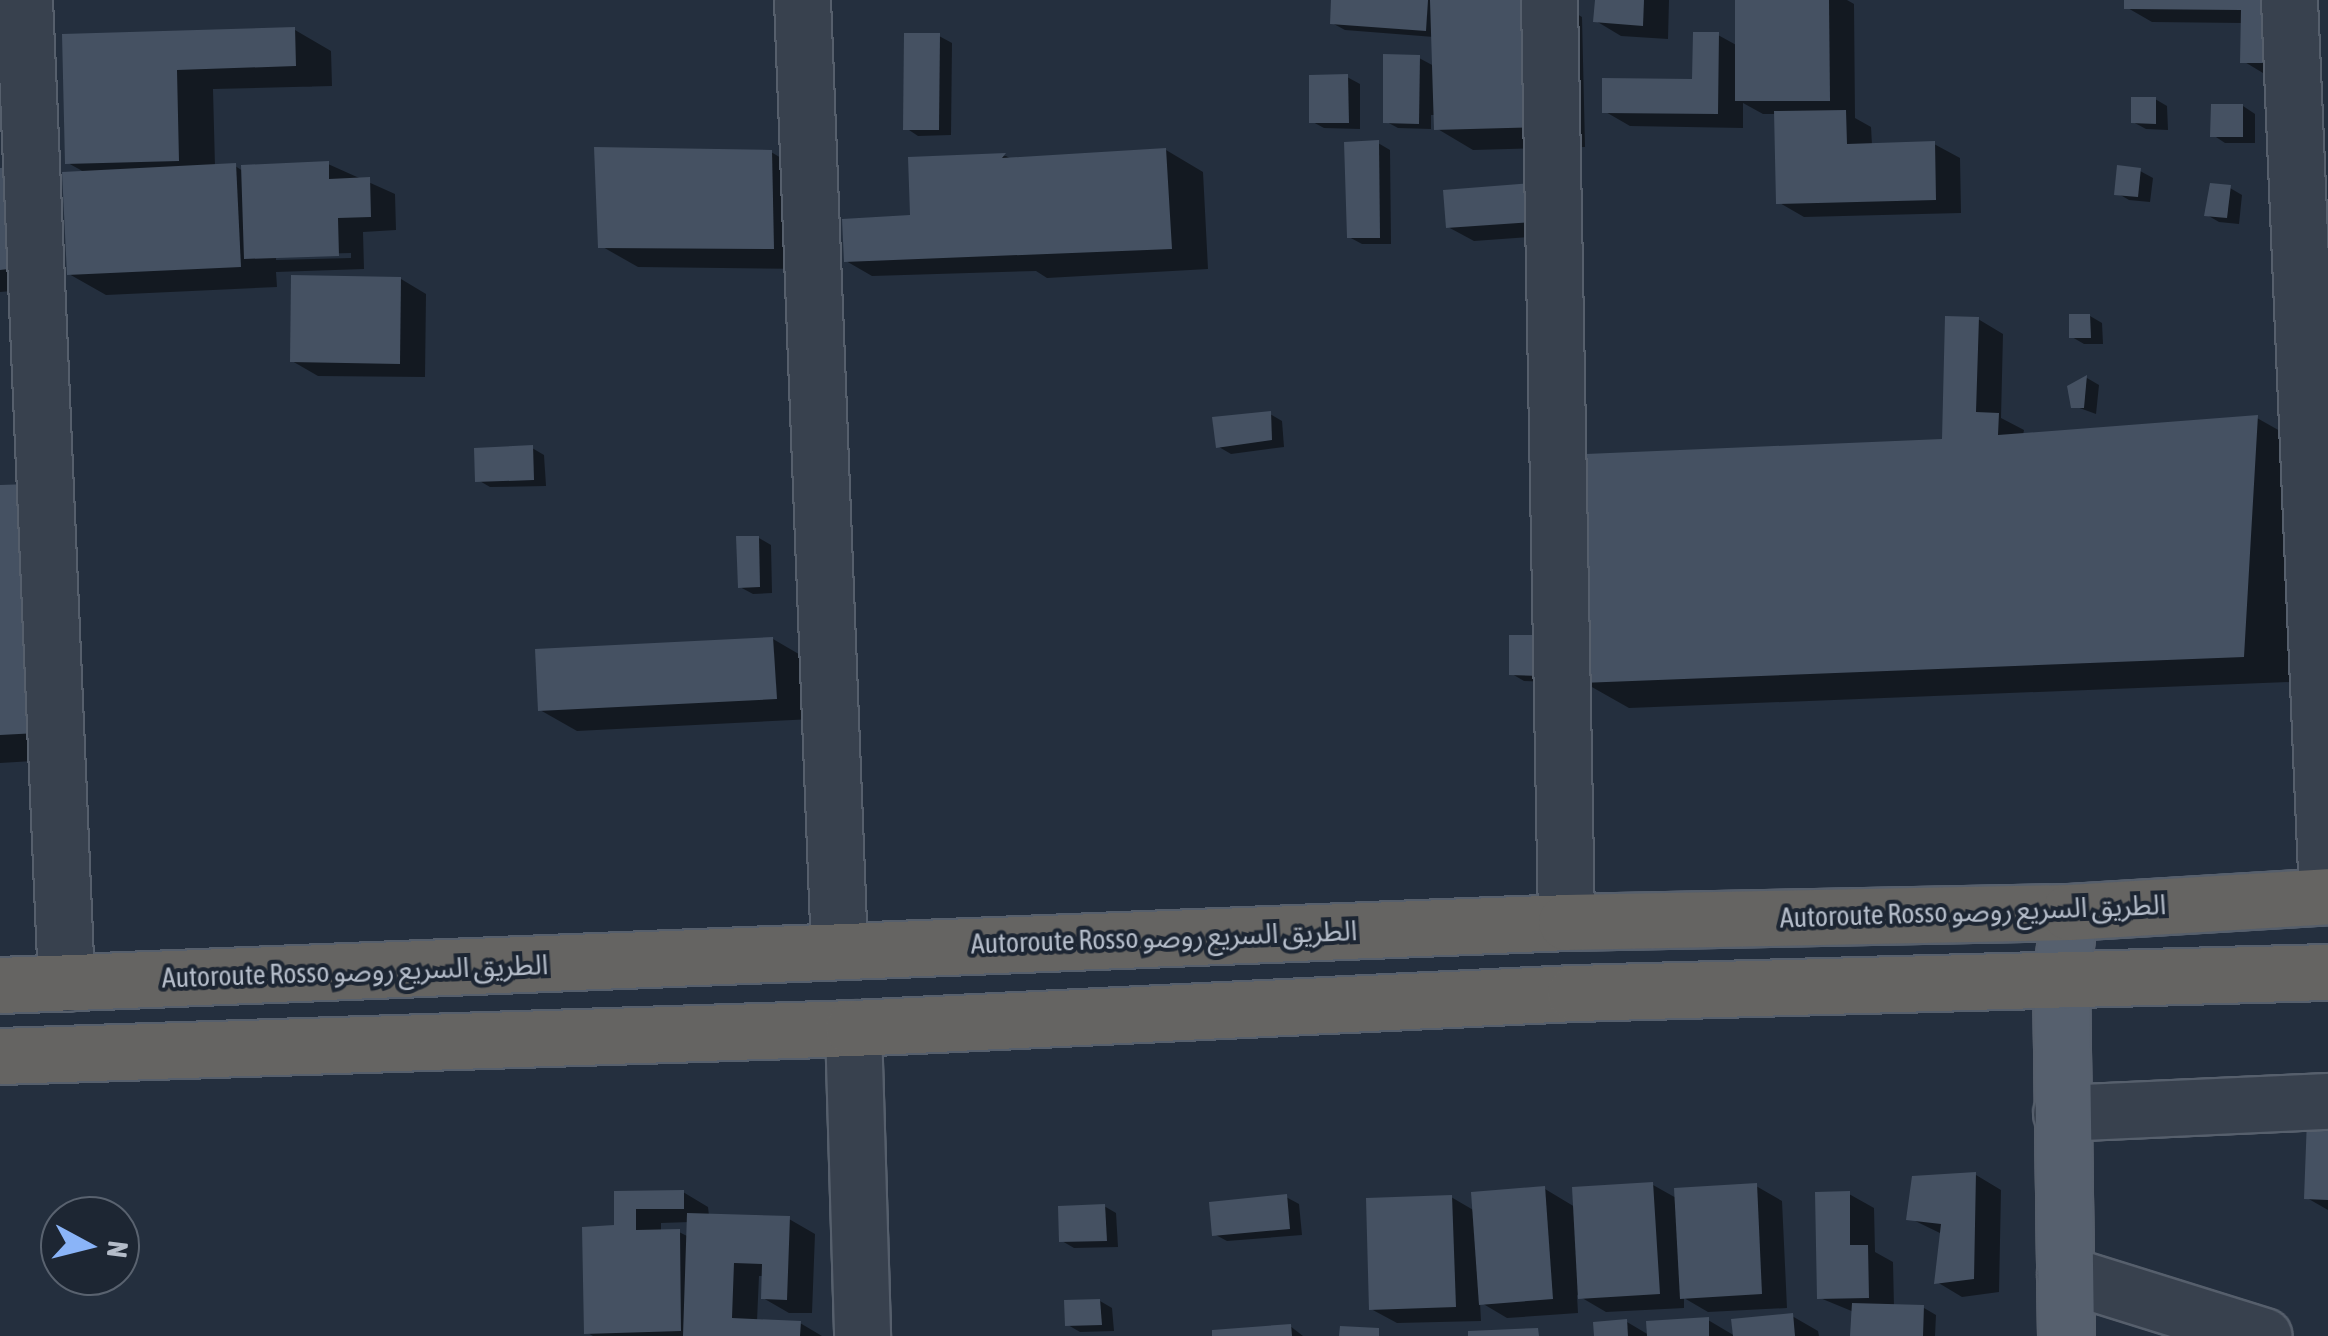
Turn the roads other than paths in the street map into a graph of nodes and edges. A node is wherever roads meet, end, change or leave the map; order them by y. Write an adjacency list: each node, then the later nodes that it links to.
1 (24, 0): 11 (street)
2 (802, 0): 8 (street)
3 (1550, 0): 7 (street)
4 (2289, 0): 5 (street)
5 (2328, 896): 6 (highway, Autoroute Rosso الطريق السريع روصو)
6 (2069, 912): 7 (highway, Autoroute Rosso الطريق السريع روصو); 10 (main road)
7 (1566, 922): 8 (highway, Autoroute Rosso الطريق السريع روصو)
8 (838, 950): 11 (highway, Autoroute Rosso الطريق السريع روصو)
9 (2328, 972): 10 (highway)
10 (2061, 981): 13 (highway); 16 (main road)
11 (66, 983): 12 (highway, Autoroute Rosso الطريق السريع روصو)
12 (0, 985)
13 (854, 1028): 14 (highway); 18 (street)
14 (0, 1056)
15 (2328, 1101): 16 (street)
16 (2061, 1113): 17 (main road)
17 (2065, 1274): 19 (main road); 20 (street)
18 (862, 1336)
19 (2066, 1336)
20 (2264, 1336)

